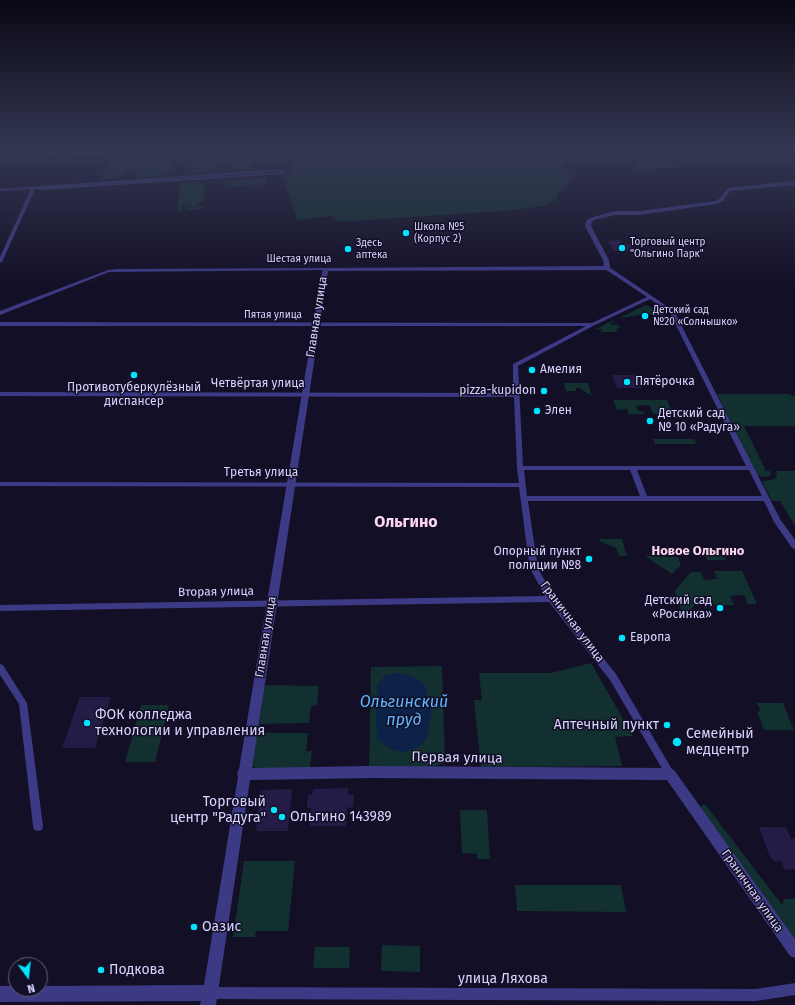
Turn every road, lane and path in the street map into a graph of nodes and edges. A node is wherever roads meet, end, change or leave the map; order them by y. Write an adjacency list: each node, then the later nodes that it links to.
1 (30, 196): 3 (street)
2 (723, 196): 4 (street)
3 (0, 262)
4 (607, 268): 5 (street, Шестая улица); 6 (street)
5 (325, 269): 7 (street, Шестая улица); 9 (street, Главная улица)
6 (651, 297): 10 (street, Граничная улица); 16 (street)
7 (0, 313)
8 (0, 324): 9 (street, Пятая улица)
9 (316, 324): 10 (street, Пятая улица); 12 (street, Главная улица)
10 (593, 324): 13 (street, Граничная улица)
11 (0, 394): 12 (street, Четвёртая улица)
12 (304, 395): 13 (street, Четвёртая улица); 18 (street, Главная улица)
13 (517, 395): 14 (street, Граничная улица)
14 (520, 468): 15 (street); 19 (street, Граничная улица)
15 (633, 468): 16 (street); 21 (street)
16 (751, 468): 22 (street)
17 (0, 484): 18 (street, Третья улица)
18 (290, 484): 19 (street, Третья улица); 25 (street, Главная улица)
19 (522, 485): 20 (street, Граничная улица)
20 (524, 498): 21 (street); 24 (street, Граничная улица)
21 (644, 498): 22 (street)
22 (766, 498): 23 (street)
23 (795, 546)
24 (551, 599): 25 (street, Вторая улица); 29 (street, Граничная улица)
25 (271, 603): 26 (street, Вторая улица); 28 (street, Главная улица)
26 (0, 608)
27 (0, 668): 30 (street)
28 (244, 774): 29 (street, Первая улица); 34 (street, Главная улица)
29 (670, 774): 31 (street, Граничная улица)
30 (38, 826)
31 (795, 951)
32 (795, 989): 34 (street, улица Ляхова)
33 (0, 994): 34 (street)
34 (209, 999)

